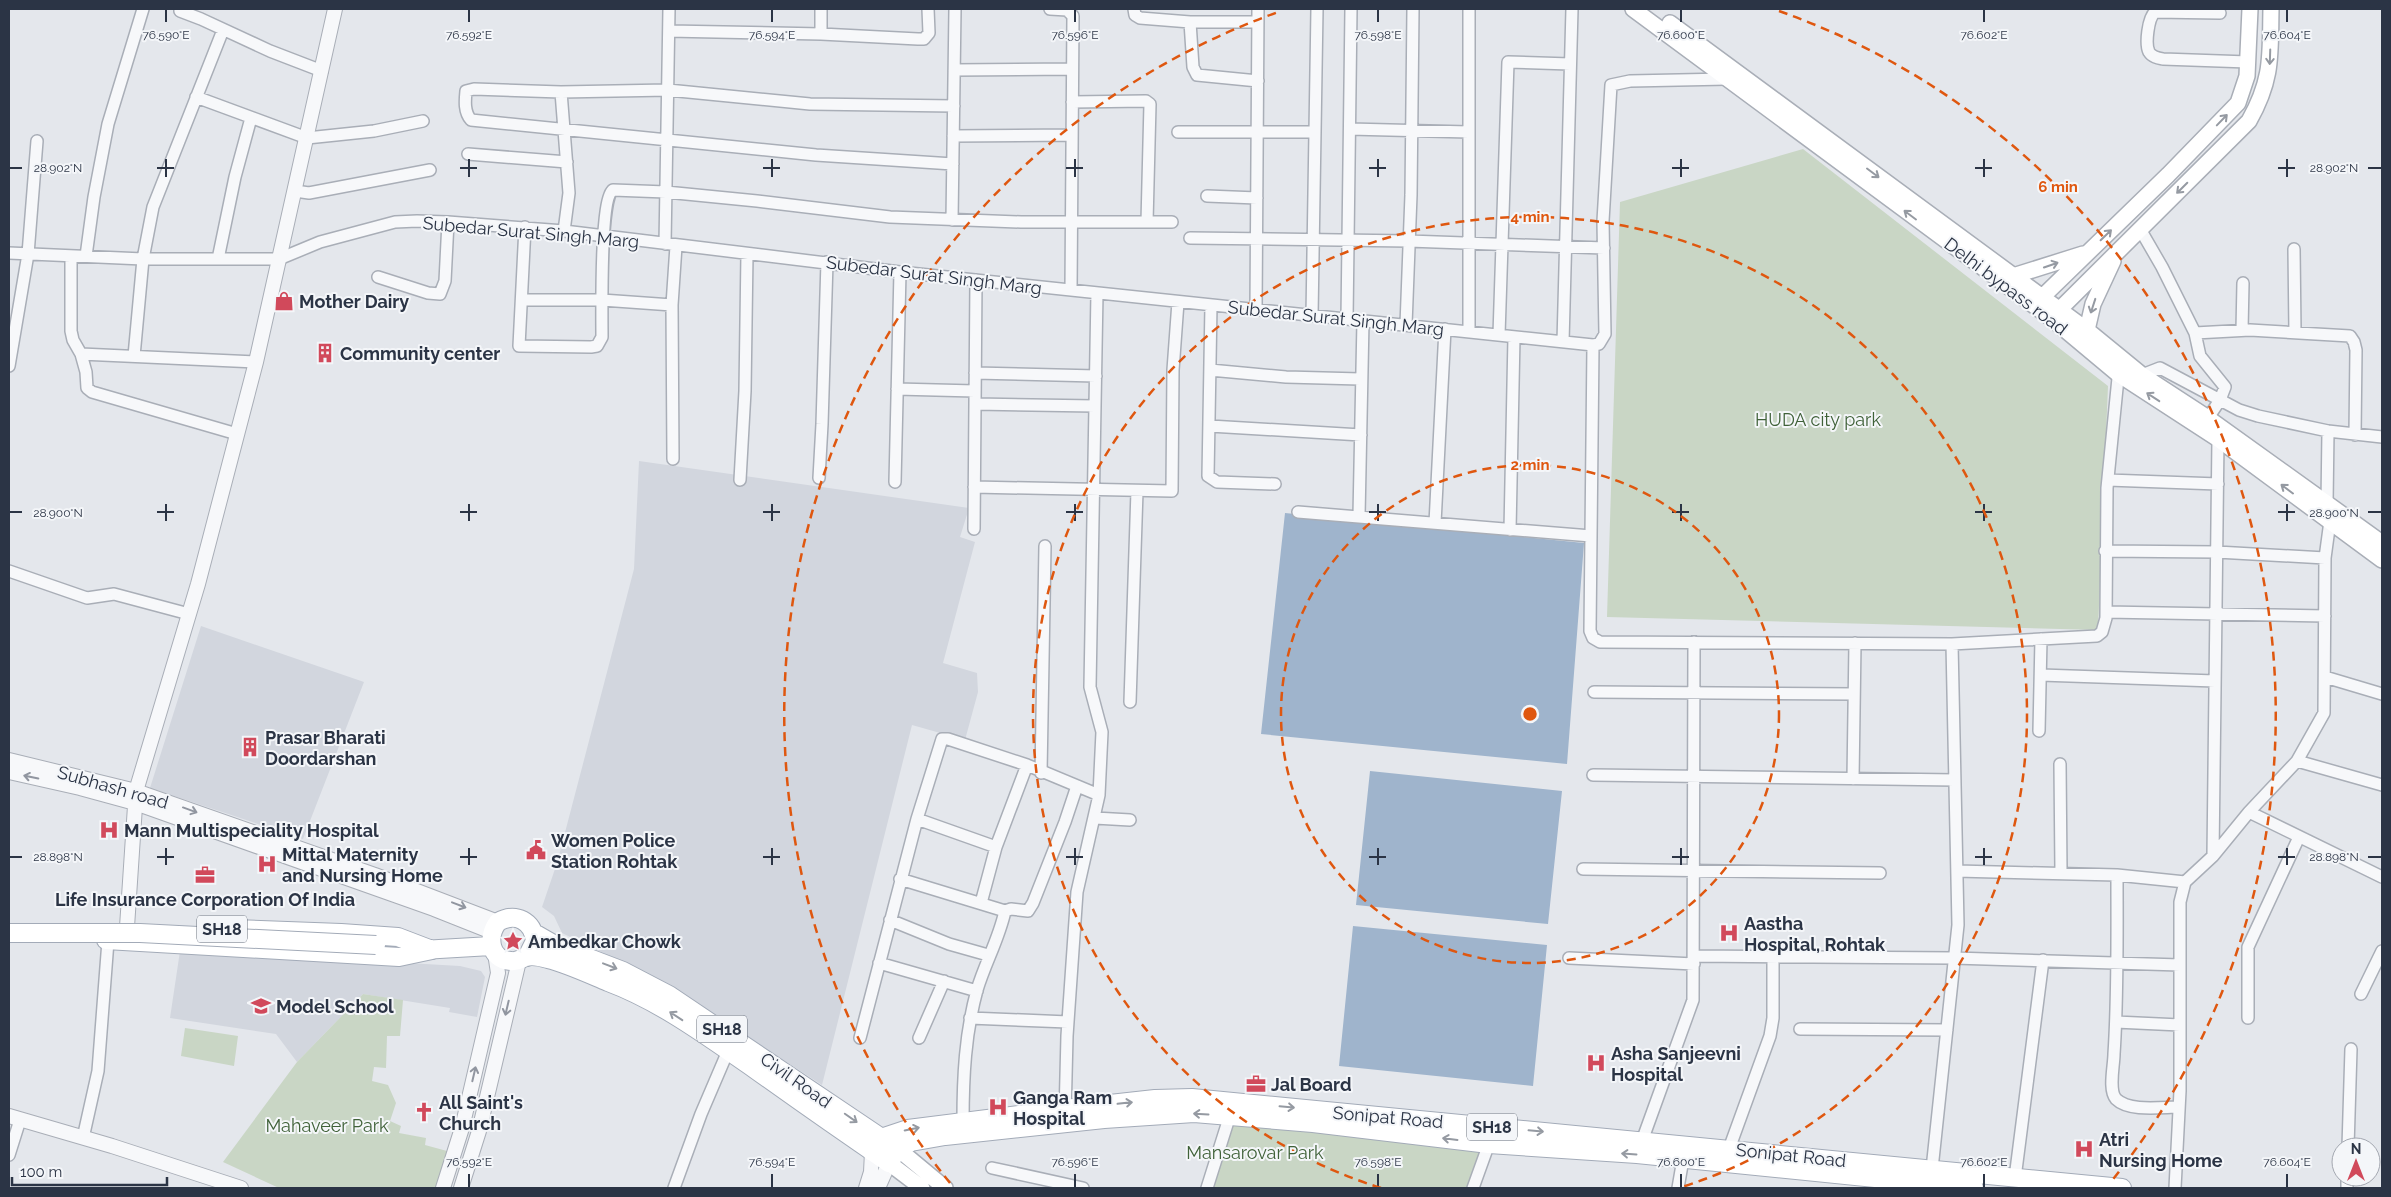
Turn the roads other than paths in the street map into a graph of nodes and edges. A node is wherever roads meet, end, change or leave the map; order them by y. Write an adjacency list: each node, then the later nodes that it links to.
1 (143, 9): 86 (street)
2 (335, 9): 30 (street)
3 (669, 9): 24 (street)
4 (821, 9): 25 (street)
5 (928, 9): 25 (street)
6 (955, 9): 29 (street)
7 (1050, 9): 28 (street)
8 (1134, 9): 21 (street)
9 (1258, 9): 22 (street)
10 (1317, 9): 45 (street)
11 (1351, 9): 40 (street)
12 (1413, 9): 42 (street)
13 (1470, 9): 46 (street)
14 (1572, 9): 27 (street)
15 (1633, 9): 31 (main road, Delhi bypass road)
16 (1650, 9): 92 (main road, Delhi bypass road, one-way to 92)
17 (2250, 9): 26 (main road)
18 (2271, 9): 66 (main road, one-way to 66)
19 (180, 11): 23 (street)
20 (2220, 13): 26 (street)
21 (1190, 22): 22 (street); 32 (street)
22 (1258, 22): 32 (street)
23 (223, 30): 30 (street); 35 (street)
24 (669, 31): 25 (street); 33 (street)
25 (821, 34)
26 (2248, 62): 81 (main road, one-way to 26)
27 (1570, 64): 75 (street); 77 (street)
28 (1072, 69): 29 (street); 36 (street)
29 (954, 70): 37 (street)
30 (322, 71): 49 (street)
31 (1727, 78): 78 (street); 100 (main road, Delhi bypass road, one-way to 31)
32 (1258, 81): 44 (street)
33 (668, 90): 34 (street); 37 (street); 51 (street)
34 (561, 92): 41 (street); 41 (street)
35 (196, 97): 38 (street); 89 (street)
36 (1072, 102): 47 (street); 63 (street)
37 (954, 106): 48 (street)
38 (251, 118): 49 (street); 87 (street)
39 (422, 121): 49 (street)
40 (1350, 129): 42 (street); 72 (street)
41 (566, 131): 51 (street); 53 (street)
42 (1411, 131): 46 (street); 73 (street)
43 (1178, 132): 44 (street)
44 (1257, 132): 45 (street); 59 (street)
45 (1315, 132): 71 (street)
46 (1470, 132): 74 (street)
47 (1072, 135): 48 (street); 62 (street)
48 (953, 136): 54 (street)
49 (307, 138): 56 (street)
50 (37, 141): 83 (street)
51 (667, 141): 54 (street); 57 (street)
52 (468, 154): 53 (street)
53 (567, 162): 67 (street)
54 (953, 164): 60 (street)
55 (430, 170): 56 (street)
56 (295, 192): 88 (street)
57 (666, 192): 60 (street); 68 (street); 76 (street)
58 (1207, 196): 59 (street)
59 (1257, 198): 70 (street)
60 (952, 220): 62 (street)
61 (448, 222): 65 (street, Subedar Surat Singh Marg); 88 (street, Subedar Surat Singh Marg); 93 (street)
62 (1071, 222): 63 (street); 96 (street)
63 (1147, 222): 64 (street)
64 (1172, 222)
65 (525, 227): 67 (street, Subedar Surat Singh Marg); 98 (street)
66 (2140, 229): 82 (main road); 115 (street)
67 (564, 231): 68 (street, Subedar Surat Singh Marg)
68 (604, 237): 76 (street, Subedar Surat Singh Marg); 99 (street)
69 (1190, 238): 70 (street)
70 (1256, 239): 71 (street); 104 (street)
71 (1313, 240): 72 (street); 106 (street)
72 (1348, 240): 73 (street); 107 (street)
73 (1409, 241): 74 (street); 109 (street)
74 (1469, 243): 75 (street); 113 (street)
75 (1502, 244): 77 (street); 116 (street)
76 (671, 245): 84 (street, Subedar Surat Singh Marg); 102 (street)
77 (1566, 247): 78 (street); 118 (street)
78 (1604, 248): 119 (street)
79 (2294, 249): 114 (street)
80 (9, 253): 83 (street)
81 (2088, 253): 92 (main road, one-way to 81); 100 (main road)
82 (2117, 253): 105 (main road); 111 (main road, one-way to 111)
83 (28, 254): 85 (street); 124 (street)
84 (747, 254): 90 (street, Subedar Surat Singh Marg); 146 (street)
85 (71, 256): 86 (street); 120 (street)
86 (86, 256): 89 (street)
87 (218, 259): 88 (street); 89 (street)
88 (279, 259): 123 (street)
89 (143, 260): 121 (street)
90 (827, 262): 91 (street, Subedar Surat Singh Marg); 145 (street)
91 (900, 272): 94 (street, Subedar Surat Singh Marg); 131 (street)
92 (2013, 276): 100 (main road, Delhi bypass road)
93 (378, 277)
94 (976, 280): 96 (street, Subedar Surat Singh Marg); 126 (street)
95 (2243, 283): 112 (street)
96 (1071, 290): 97 (street, Subedar Surat Singh Marg)
97 (1097, 293): 101 (street, Subedar Surat Singh Marg); 129 (street)
98 (522, 300): 99 (street); 99 (street)
99 (602, 300): 102 (street)
100 (2038, 301): 105 (main road, Delhi bypass road)
101 (1178, 302): 103 (street, Subedar Surat Singh Marg); 153 (street)
102 (672, 305): 144 (street)
103 (1211, 306): 104 (street, Subedar Surat Singh Marg); 125 (street)
104 (1256, 310): 106 (street, Subedar Surat Singh Marg)
105 (2055, 314): 111 (main road, Delhi bypass road); 127 (main road, Delhi bypass road)
106 (1312, 316): 107 (street, Subedar Surat Singh Marg)
107 (1347, 319): 108 (street, Subedar Surat Singh Marg)
108 (1363, 321): 109 (street, Subedar Surat Singh Marg); 130 (street)
109 (1406, 325): 110 (street, Subedar Surat Singh Marg)
110 (1445, 329): 113 (street, Subedar Surat Singh Marg); 158 (street)
111 (2087, 330): 122 (main road, Delhi bypass road)
112 (2242, 330): 114 (street); 115 (street)
113 (1469, 332): 116 (street, Subedar Surat Singh Marg)
114 (2295, 332): 141 (street)
115 (2195, 333): 133 (street)
116 (1499, 335): 117 (street, Subedar Surat Singh Marg)
117 (1514, 337): 118 (street, Subedar Surat Singh Marg); 160 (street)
118 (1563, 342): 119 (street, Subedar Surat Singh Marg)
119 (1593, 345): 161 (street)
120 (81, 354): 121 (street); 139 (street)
121 (134, 356): 123 (street)
122 (2120, 358): 127 (street); 128 (main road, Delhi bypass road)
123 (256, 362): 139 (street)
124 (9, 366)
125 (1210, 370): 130 (street); 137 (street)
126 (975, 373): 129 (street); 132 (street)
127 (2118, 374): 143 (main road, Delhi bypass road, one-way to 127); 147 (street)
128 (2142, 375): 133 (street); 136 (main road, Delhi bypass road)
129 (1096, 376): 135 (street)
130 (1360, 379): 140 (street)
131 (896, 390): 132 (street); 148 (street)
132 (975, 391): 134 (street)
133 (2220, 400): 136 (street); 138 (street)
134 (975, 404): 135 (street); 151 (street)
135 (1095, 406): 152 (street)
136 (2208, 418): 154 (main road, Delhi bypass road)
137 (1210, 426): 140 (street); 149 (street)
138 (2328, 432): 141 (street); 154 (street)
139 (237, 434): 171 (street)
140 (1361, 434): 156 (street)
141 (2355, 434): 142 (street)
142 (2382, 437)
143 (2218, 438): 150 (street); 157 (main road, Delhi bypass road, one-way to 143)
144 (673, 459)
145 (818, 478)
146 (740, 480)
147 (2108, 480): 150 (street); 164 (street)
148 (895, 482)
149 (1275, 484)
150 (2218, 484): 165 (street)
151 (974, 487): 152 (street); 159 (street)
152 (1094, 489): 153 (street); 198 (street)
153 (1137, 491): 184 (street)
154 (2327, 503): 162 (main road, Delhi bypass road)
155 (1298, 512): 156 (street)
156 (1359, 516): 158 (street)
157 (2330, 521): 166 (street); 167 (main road, Delhi bypass road)
158 (1435, 522): 160 (street)
159 (974, 529)
160 (1510, 530): 161 (street)
161 (1591, 536): 174 (street)
162 (2382, 543)
163 (1045, 546): 191 (street)
164 (2105, 551): 165 (street); 169 (street)
165 (2217, 552): 166 (street); 170 (street)
166 (2325, 558): 172 (street)
167 (2382, 560)
168 (9, 571): 171 (street)
169 (2106, 612): 170 (street); 173 (street)
170 (2216, 613): 172 (street); 179 (street)
171 (189, 614): 199 (street)
172 (2325, 616): 178 (street)
173 (2041, 639): 176 (street); 177 (street)
174 (1694, 642): 175 (street); 181 (street)
175 (1855, 643): 176 (street); 182 (street)
176 (1952, 644): 195 (street)
177 (2041, 674): 179 (street); 185 (street)
178 (2325, 677): 183 (street); 187 (street)
179 (2215, 681): 206 (street)
180 (1594, 692): 181 (street)
181 (1694, 693): 182 (street); 193 (street)
182 (1854, 694): 194 (street)
183 (2382, 694)
184 (1130, 702)
185 (2039, 731)
186 (9, 760): 199 (street, Subhash road)
187 (2297, 761): 196 (street); 200 (street)
188 (2060, 764): 211 (street)
189 (1027, 765): 191 (street); 202 (street); 205 (street)
190 (9, 772): 199 (street, Subhash road, one-way to 190)
191 (1041, 773): 197 (street)
192 (1593, 775): 193 (street)
193 (1694, 776): 194 (street); 208 (street)
194 (1853, 779): 195 (street)
195 (1954, 780): 209 (street)
196 (2382, 785)
197 (1077, 786): 198 (street); 217 (street)
198 (1099, 795): 201 (street)
199 (135, 797): 222 (street); 223 (street, Subhash road)
200 (2249, 812): 204 (street); 206 (street)
201 (1096, 818): 203 (street); 243 (street)
202 (917, 819): 205 (street); 214 (street)
203 (1130, 820)
204 (2300, 837): 213 (street); 242 (street)
205 (996, 847): 216 (street)
206 (2213, 856): 215 (street)
207 (1583, 869): 208 (street)
208 (1694, 870): 210 (street); 233 (street)
209 (1957, 871): 211 (street); 231 (street)
210 (1880, 872)
211 (2061, 872): 212 (street)
212 (2117, 875): 215 (street); 236 (street)
213 (2382, 877)
214 (900, 878): 216 (street); 218 (street)
215 (2185, 882): 237 (street)
216 (981, 903): 217 (street)
217 (1005, 911): 227 (street)
218 (890, 920): 227 (street); 235 (street)
219 (9, 927): 222 (main road, SH18)
220 (9, 933): 226 (main road, bridge)
221 (534, 933): 223 (main road, SH18); 232 (main road); 263 (main road, Civil Road / SH18, one-way to 263)
222 (127, 934): 225 (main road, SH18); 226 (main road, SH18)
223 (494, 938): 226 (main road, SH18); 232 (main road, SH18); 273 (street, one-way to 223)
224 (9, 940): 225 (main road, SH18)
225 (108, 940): 260 (street)
226 (432, 950)
227 (988, 955): 239 (street)
228 (1773, 956): 231 (street); 233 (street); 264 (street)
229 (2381, 956): 240 (street)
230 (1569, 958): 233 (street)
231 (1954, 958): 234 (street); 247 (street)
232 (523, 959): 251 (main road, Civil Road / SH18, one-way to 232); 274 (street, one-way to 274)
233 (1694, 960): 261 (street)
234 (2043, 960): 236 (street); 270 (street)
235 (879, 962): 238 (street); 248 (street)
236 (2117, 962): 237 (street); 244 (street)
237 (2180, 965): 245 (street)
238 (944, 981): 239 (street); 249 (street)
239 (977, 991): 241 (street)
240 (2361, 994)
241 (970, 1018): 243 (street); 257 (street)
242 (2248, 1018)
243 (1068, 1022): 254 (street)
244 (2116, 1022): 245 (street); 252 (street)
245 (2180, 1025): 252 (street)
246 (1800, 1029): 247 (street)
247 (1947, 1030): 269 (street)
248 (860, 1038)
249 (919, 1038)
250 (2351, 1049): 259 (street)
251 (728, 1050): 263 (main road, Civil Road / SH18); 275 (street)
252 (2179, 1107): 286 (street)
253 (1230, 1115): 254 (main road, Sonipat Road / SH18, one-way to 254); 255 (main road, Sonipat Road / SH18); 281 (street)
254 (1065, 1116): 255 (main road, Sonipat Road / SH18, one-way to 255); 257 (main road, Sonipat Road / SH18); 266 (main road, Sonipat Road / SH18)
255 (1314, 1116): 258 (main road, Sonipat Road / SH18); 262 (main road, Sonipat Road / SH18, one-way to 255)
256 (14, 1118): 260 (street); 265 (street)
257 (963, 1122): 263 (main road, Sonipat Road / SH18, one-way to 257)
258 (1494, 1127): 261 (main road, Sonipat Road / SH18, one-way to 261); 262 (street)
259 (2348, 1137)
260 (83, 1138): 272 (street)
261 (1642, 1140): 264 (main road, Sonipat Road / SH18)
262 (1490, 1144): 267 (main road, Sonipat Road / SH18, one-way to 262); 282 (street)
263 (876, 1145): 266 (main road, Civil Road / SH18); 276 (street)
264 (1729, 1149): 269 (main road, Sonipat Road / SH18)
265 (9, 1155)
266 (893, 1156): 277 (street); 278 (main road); 279 (main road)
267 (1683, 1159): 271 (main road, Sonipat Road / SH18); 283 (street)
268 (992, 1168): 280 (street)
269 (1932, 1169): 270 (main road, Sonipat Road / SH18)
270 (2015, 1178): 285 (main road, Sonipat Road / SH18)
271 (1870, 1183): 284 (main road, Sonipat Road / SH18)
272 (242, 1188)
273 (443, 1188)
274 (462, 1188)
275 (674, 1188)
276 (866, 1188)
277 (878, 1188)
278 (922, 1188)
279 (945, 1188)
280 (1083, 1188)
281 (1207, 1188)
282 (1473, 1188)
283 (1678, 1188)
284 (1969, 1188)
285 (2122, 1188)
286 (2175, 1188)

